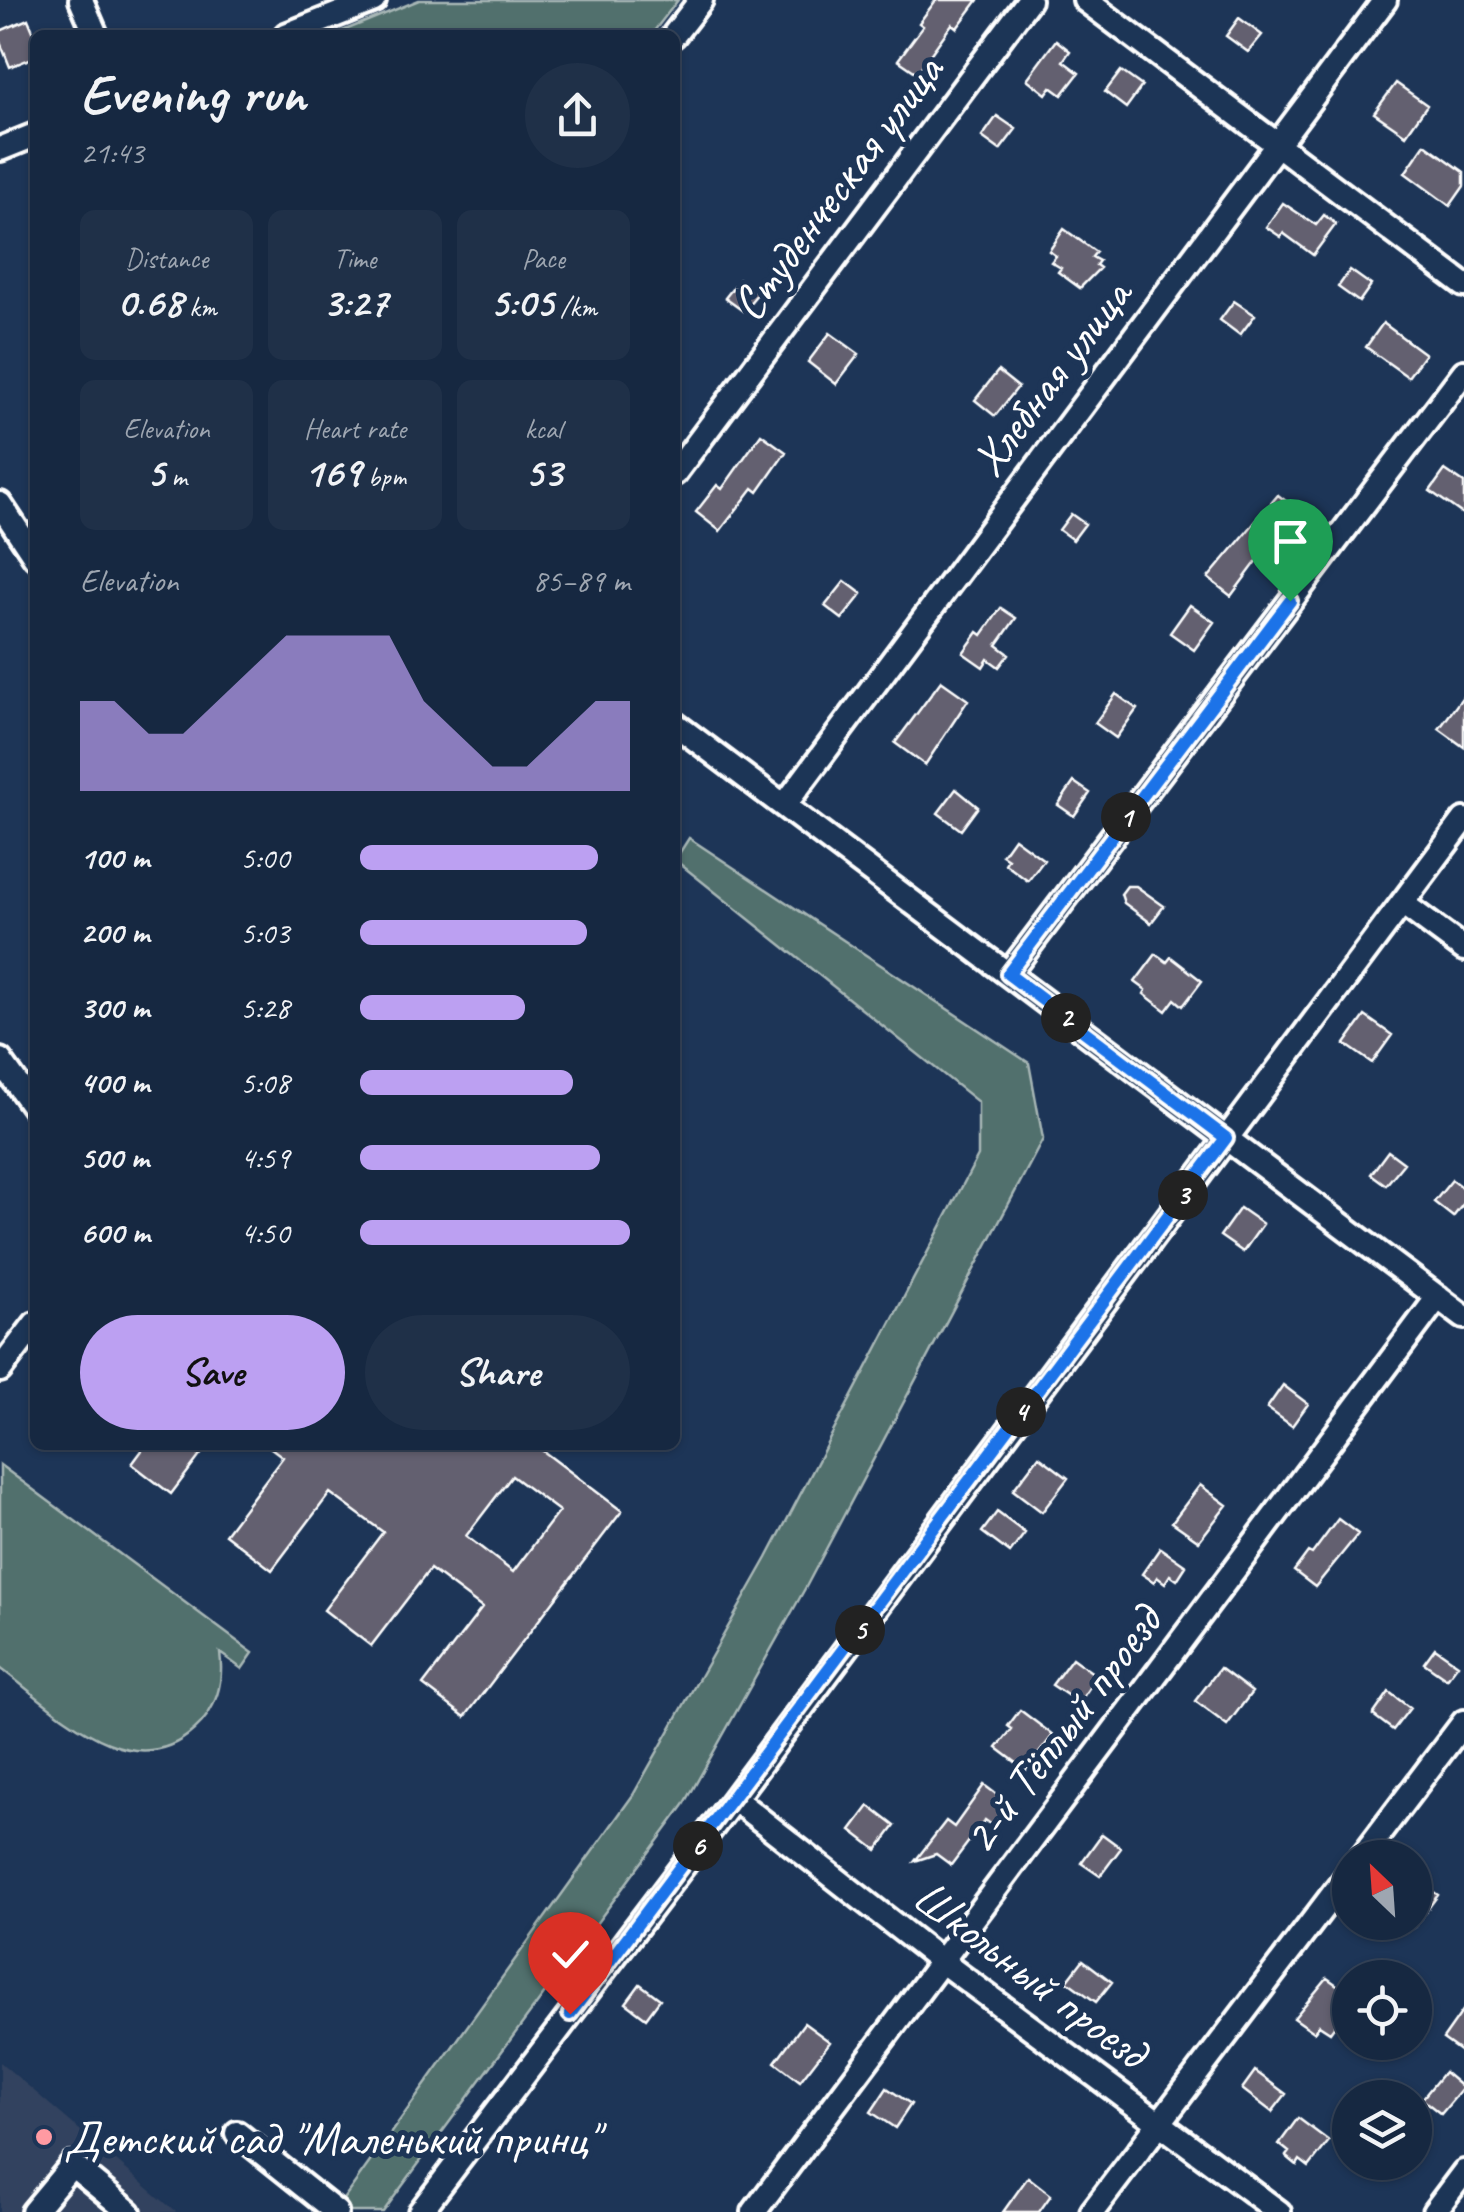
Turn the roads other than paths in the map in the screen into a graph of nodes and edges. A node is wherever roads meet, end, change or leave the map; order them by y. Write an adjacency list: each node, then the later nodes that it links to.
1 (82, 0): 7 (street)
2 (374, 0): 8 (street)
3 (701, 0): 9 (street)
4 (1030, 0): 15 (street, Студенческая улица)
5 (1085, 0): 11 (street)
6 (1385, 0): 11 (street, Хлебная улица)
7 (94, 30)
8 (299, 30)
9 (678, 30)
10 (30, 137): 12 (street)
11 (1277, 145): 13 (street); 19 (street, Хлебная улица)
12 (0, 149)
13 (1464, 285)
14 (1464, 372): 23 (street)
15 (680, 466)
16 (0, 504): 17 (street)
17 (30, 549)
18 (680, 728): 19 (street)
19 (784, 806): 23 (street)
20 (1464, 820): 21 (street)
21 (1402, 903): 22 (street); 26 (street)
22 (1464, 949)
23 (1008, 974): 26 (street)
24 (0, 1060): 25 (street)
25 (30, 1103)
26 (1226, 1138): 27 (street); 32 (street)
27 (1438, 1297): 28 (street); 35 (street, 2-й Тёплый проезд)
28 (1464, 1317)
29 (30, 1331): 30 (street)
30 (0, 1370)
31 (1464, 1722): 33 (street)
32 (734, 1799): 35 (street, Школьный проезд); 42 (street)
33 (1375, 1840)
34 (1332, 1896): 36 (street)
35 (940, 1961): 36 (street, Школьный проезд); 43 (street, 2-й Тёплый проезд)
36 (1160, 2123): 44 (street); 45 (street, Школьный проезд)
37 (237, 2134): 41 (street)
38 (1464, 2172): 46 (street)
39 (33, 2212): 40 (street)
40 (129, 2212)
41 (336, 2212)
42 (420, 2212)
43 (754, 2212)
44 (1092, 2212)
45 (1279, 2212)
46 (1434, 2212)

